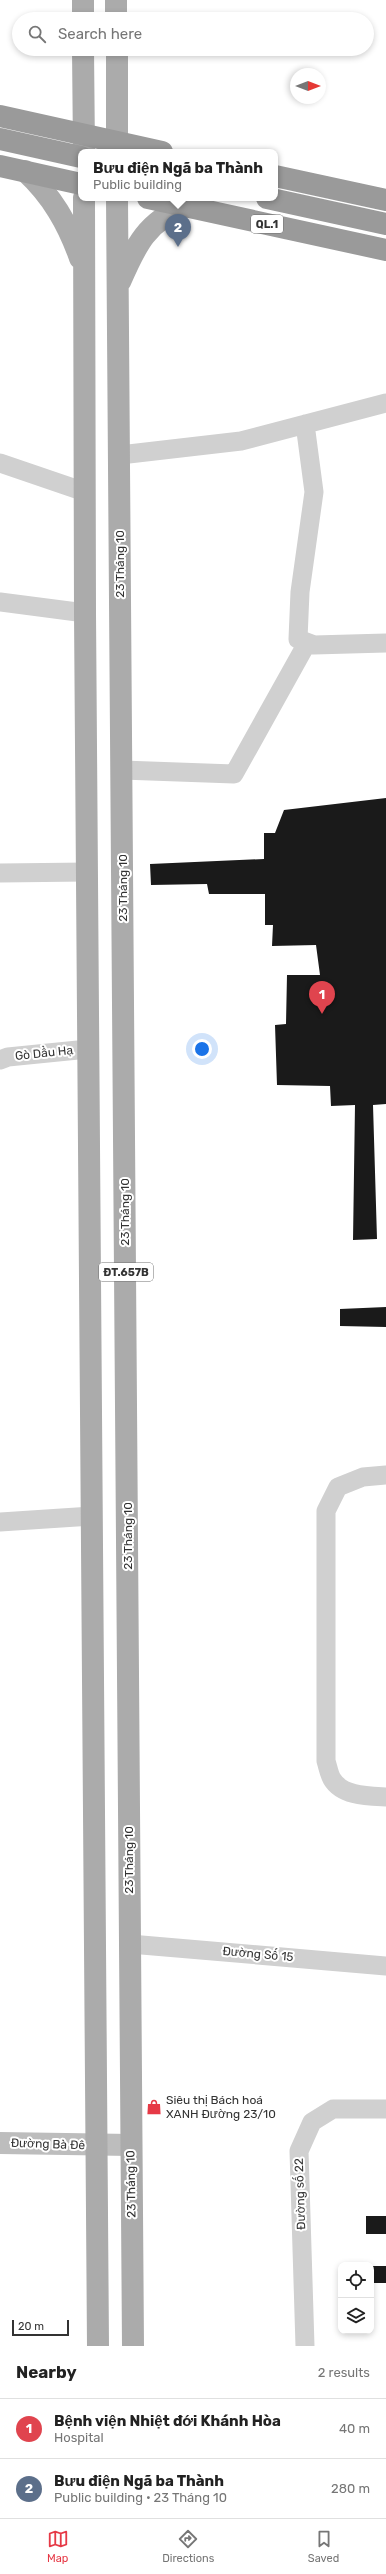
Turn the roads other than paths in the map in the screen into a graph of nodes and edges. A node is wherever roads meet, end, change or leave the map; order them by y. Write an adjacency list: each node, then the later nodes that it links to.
1 (83, 0): 3 (main road)
2 (116, 0): 4 (main road)
3 (83, 12)
4 (116, 12)
5 (83, 56): 9 (main road)
6 (117, 56): 10 (main road)
7 (0, 116): 9 (highway)
8 (0, 139): 12 (highway)
9 (84, 143): 10 (highway)
10 (117, 147): 11 (highway)
11 (135, 149)
12 (78, 156)
13 (0, 166): 14 (highway)
14 (25, 171): 16 (highway); 25 (main road, ĐT.657B)
15 (278, 177): 18 (highway)
16 (78, 183)
17 (278, 200): 23 (highway, QL.1)
18 (386, 200)
19 (84, 201): 25 (main road, ĐT.657B)
20 (117, 201): 26 (main road, 23 Tháng 10 / ĐT.657B)
21 (162, 201): 22 (highway, QL.1)
22 (186, 206): 24 (highway, QL.1); 26 (main road, ĐT.657B)
23 (386, 224)
24 (386, 250)
25 (84, 271): 31 (main road, ĐT.657B)
26 (118, 288): 29 (main road, 23 Tháng 10 / ĐT.657B)
27 (386, 403): 28 (street)
28 (305, 424): 29 (street); 34 (street)
29 (120, 455): 36 (main road, 23 Tháng 10 / ĐT.657B)
30 (0, 463): 31 (street)
31 (85, 492): 33 (main road, ĐT.657B)
32 (0, 602): 33 (street)
33 (85, 613): 37 (main road, ĐT.657B)
34 (307, 642): 35 (street); 36 (street)
35 (386, 644)
36 (122, 770): 45 (main road, 23 Tháng 10 / ĐT.657B)
37 (87, 872): 38 (street); 39 (main road, ĐT.657B)
38 (0, 873)
39 (88, 1048): 40 (street, Gò Dầu Hạ); 42 (main road, ĐT.657B)
40 (0, 1060)
41 (386, 1474): 44 (street)
42 (92, 1516): 43 (street); 50 (main road, ĐT.657B)
43 (0, 1522)
44 (386, 1796)
45 (130, 1944): 46 (street, Đường Số 15); 49 (main road, 23 Tháng 10 / ĐT.657B)
46 (386, 1966)
47 (386, 2109): 53 (street, Đường số 22)
48 (0, 2143): 50 (street, Đường Bà Đê)
49 (131, 2145): 50 (street, Đường Bà Đê); 52 (main road, 23 Tháng 10 / ĐT.657B)
50 (97, 2146): 51 (main road, ĐT.657B)
51 (98, 2346)
52 (133, 2346)
53 (305, 2346)

